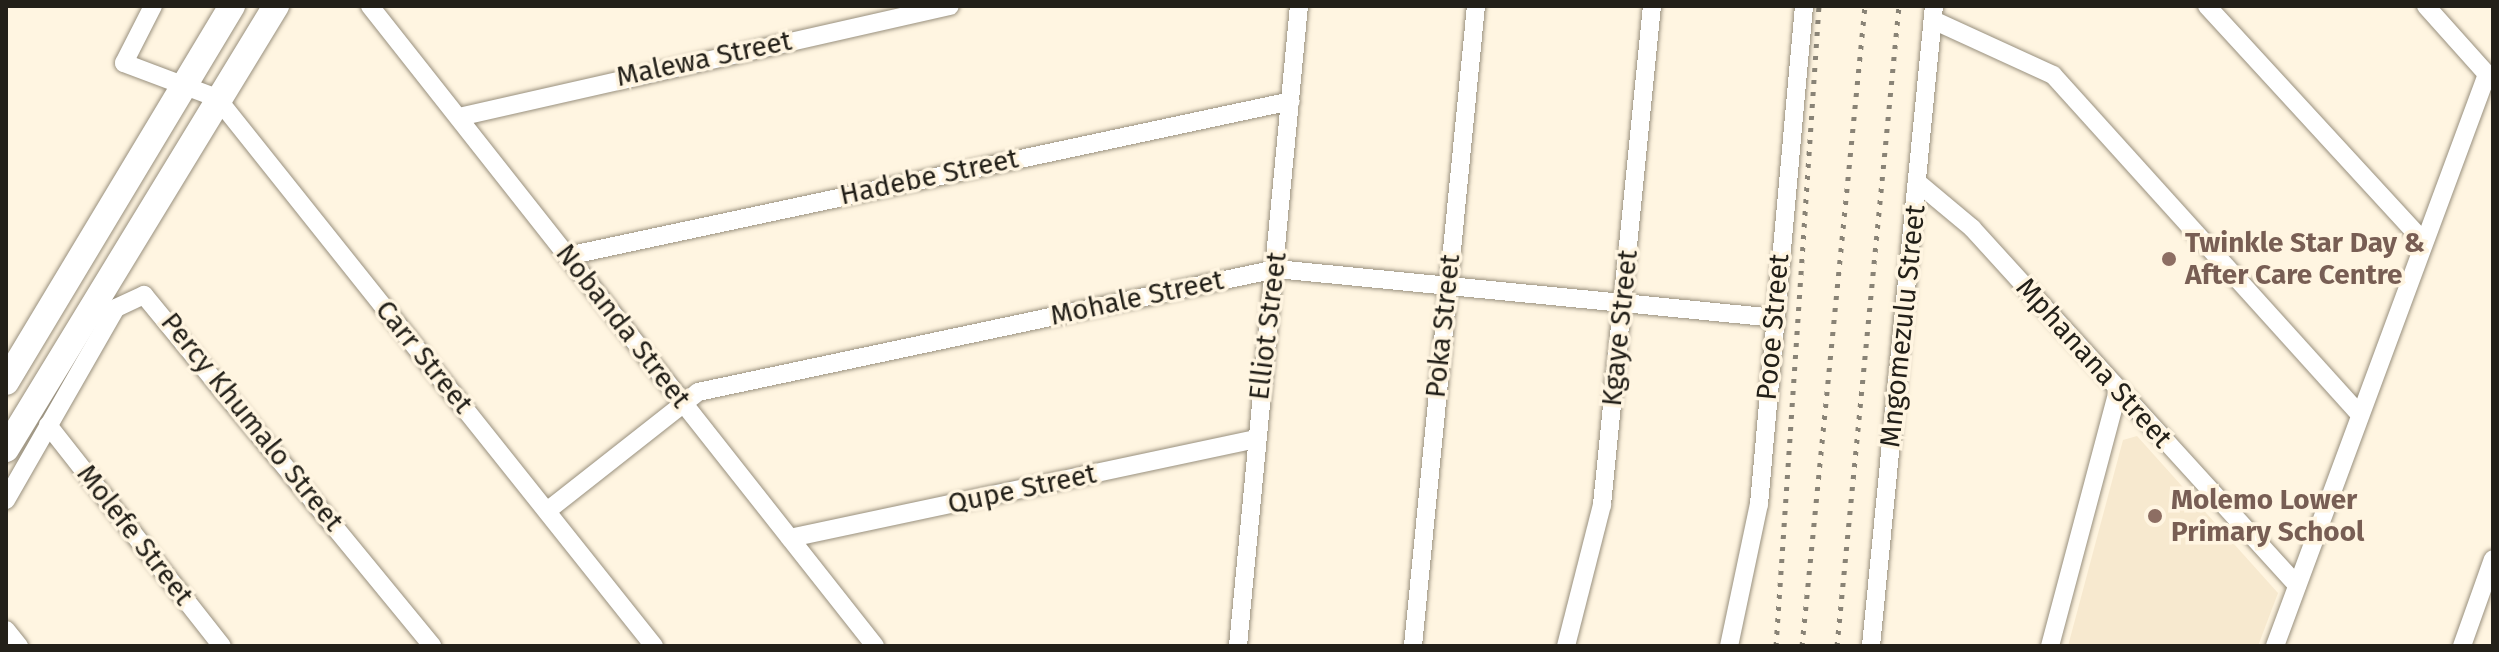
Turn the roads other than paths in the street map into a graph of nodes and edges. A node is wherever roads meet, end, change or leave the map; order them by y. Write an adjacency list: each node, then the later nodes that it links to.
1 (153, 6): 14 (street, Carr Street)
2 (232, 6): 14 (main road)
3 (276, 6): 15 (main road)
4 (370, 6): 17 (street, Nobanda Street)
5 (950, 6): 17 (street, Malewa Street)
6 (1299, 6): 16 (street, Elliot Street)
7 (1476, 6): 22 (street, Poka Street)
8 (1652, 6): 23 (street, Kgaye Street)
9 (1804, 6): 24 (street, Pooe Street)
10 (2207, 6): 19 (street)
11 (2426, 6): 13 (street)
12 (1934, 13): 18 (street, Mngomezulu Street); 28 (street)
13 (2490, 78): 19 (street)
14 (184, 80): 15 (street, Carr Street); 25 (main road)
15 (217, 98): 31 (main road); 33 (street, Carr Street)
16 (1291, 101): 20 (street, Hadebe Street); 21 (street, Elliot Street)
17 (459, 117): 20 (street, Nobanda Street)
18 (1917, 182): 26 (street, Mphanana Street); 47 (street, Mngomezulu Street)
19 (2421, 239): 28 (street)
20 (567, 256): 27 (street, Nobanda Street)
21 (1276, 269): 22 (street, Mohale Street); 27 (street, Mohale Street); 30 (street, Elliot Street)
22 (1446, 282): 23 (street, Mohale Street); 44 (street, Poka Street)
23 (1622, 304): 24 (street, Mohale Street); 45 (street, Kgaye Street)
24 (1773, 318): 46 (street, Pooe Street)
25 (6, 382)
26 (2118, 390): 36 (street, Mphanana Street); 48 (street)
27 (683, 402): 33 (street, Mohale Street); 34 (street, Nobanda Street)
28 (2359, 414): 36 (street)
29 (48, 425): 32 (street, Percy Khumalo Street); 39 (street, Molefe Street); 40 (street, Percy Khumalo Street)
30 (1254, 439): 34 (street, Qupe Street); 43 (street, Elliot Street)
31 (6, 449)
32 (6, 500)
33 (547, 511): 41 (street, Carr Street)
34 (790, 538): 42 (street, Nobanda Street)
35 (2493, 559): 50 (street)
36 (2297, 585): 49 (street)
37 (6, 630): 38 (street)
38 (19, 646)
39 (222, 646)
40 (432, 646)
41 (654, 646)
42 (875, 646)
43 (1238, 646)
44 (1413, 646)
45 (1566, 646)
46 (1729, 646)
47 (1871, 646)
48 (2050, 646)
49 (2275, 646)
50 (2462, 646)

